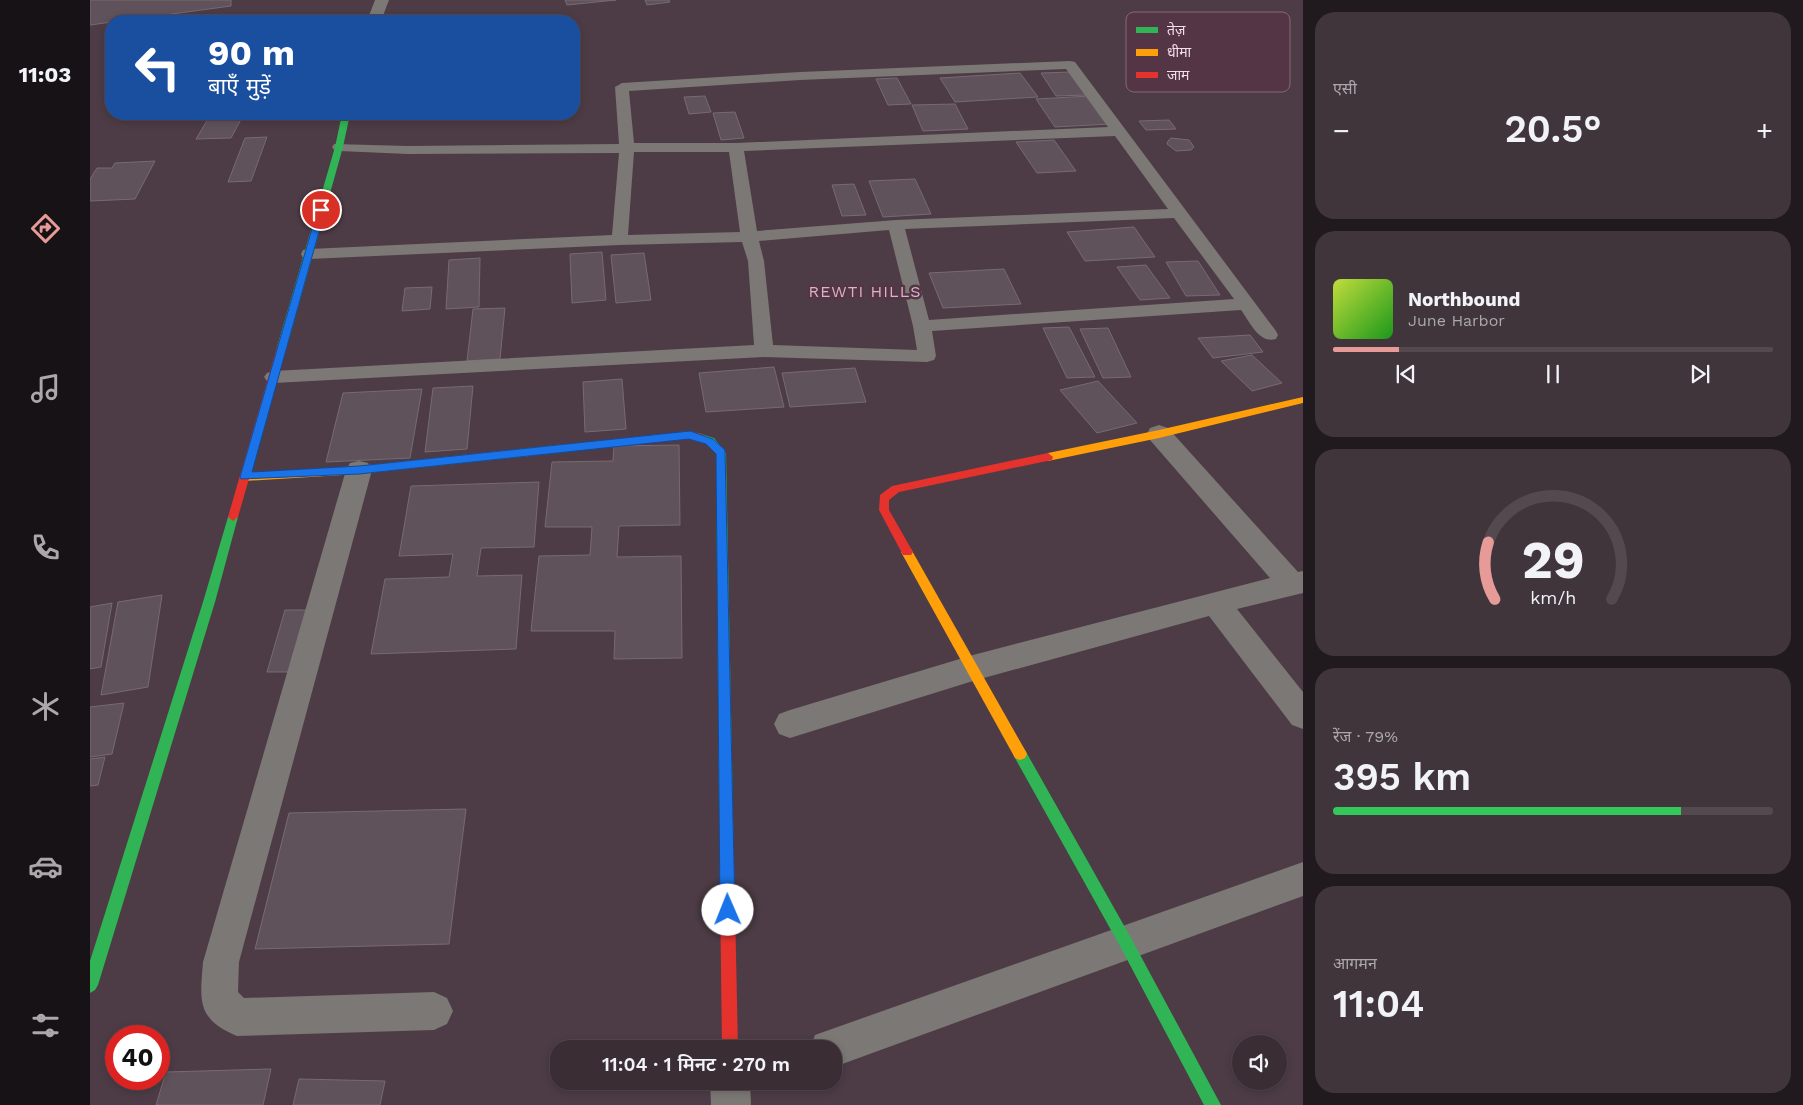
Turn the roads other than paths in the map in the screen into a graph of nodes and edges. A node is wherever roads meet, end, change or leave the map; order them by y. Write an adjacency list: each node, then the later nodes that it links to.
1 (382, 0): 2 (street)
2 (376, 15)
3 (345, 120): 5 (street)
4 (1119, 131): 6 (lane); 7 (lane); 8 (lane)
5 (339, 147): 6 (lane); 12 (street)
6 (628, 147): 7 (lane); 11 (lane)
7 (736, 147): 10 (lane)
8 (1180, 213): 9 (lane); 13 (lane)
9 (896, 225): 10 (lane); 14 (lane)
10 (749, 237): 11 (lane); 16 (lane)
11 (620, 240): 12 (lane)
12 (309, 254): 17 (street)
13 (1246, 304): 14 (lane); 15 (lane)
14 (922, 326): 16 (lane)
15 (1269, 335)
16 (764, 351): 17 (lane)
17 (274, 377): 21 (street)
18 (1303, 400): 19 (street)
19 (1159, 434): 22 (street); 24 (street)
20 (359, 470): 21 (street); 30 (street); 31 (street)
21 (245, 477): 29 (street)
22 (1298, 584): 23 (street)
23 (1215, 603): 24 (street); 25 (street)
24 (973, 668): 26 (street); 28 (street)
25 (1303, 715)
26 (790, 724)
27 (1303, 879): 28 (street)
28 (1126, 943): 32 (street); 35 (street)
29 (90, 985)
30 (434, 1011)
31 (730, 1040)
32 (842, 1044)
33 (730, 1090): 34 (street)
34 (731, 1105)
35 (1213, 1105)

